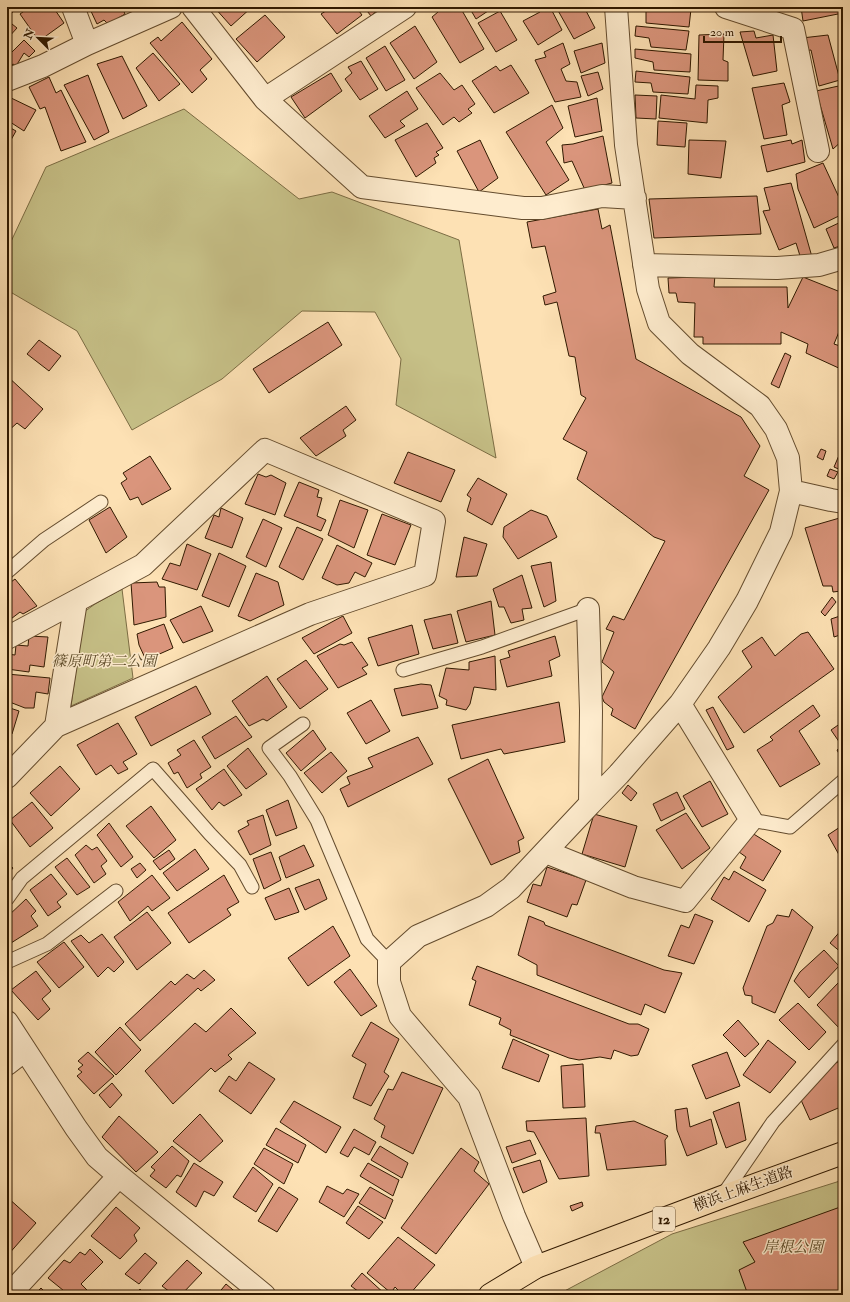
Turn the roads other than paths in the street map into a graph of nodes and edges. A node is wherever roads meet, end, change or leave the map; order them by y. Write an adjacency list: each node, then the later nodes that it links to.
1 (73, 7): 8 (street)
2 (171, 7): 7 (street)
3 (192, 7): 10 (street)
4 (404, 7): 10 (street)
5 (616, 7): 12 (street)
6 (726, 7): 11 (street)
7 (141, 12): 8 (street)
8 (87, 44): 9 (street)
9 (7, 80)
10 (265, 99): 12 (street)
11 (818, 151)
12 (635, 198): 14 (street)
13 (843, 258): 14 (street)
14 (644, 266): 15 (street)
15 (791, 491): 17 (street); 23 (street)
16 (101, 502): 18 (lane)
17 (843, 502)
18 (7, 572)
19 (76, 600): 21 (street); 25 (street); 25 (street)
20 (588, 609): 22 (lane); 28 (street)
21 (7, 638)
22 (403, 670)
23 (680, 704): 28 (street); 29 (street)
24 (303, 724): 35 (lane)
25 (56, 726): 26 (street)
26 (7, 777)
27 (843, 781): 29 (lane)
28 (590, 804): 30 (street)
29 (751, 820): 30 (street)
30 (546, 852): 35 (street)
31 (252, 887): 33 (lane)
32 (116, 890): 34 (lane)
33 (7, 899)
34 (7, 962)
35 (389, 962): 43 (street)
36 (7, 1022): 38 (street)
37 (843, 1045): 42 (lane)
38 (25, 1050): 39 (street); 41 (street)
39 (7, 1064)
40 (843, 1153): 42 (main road, 横浜上麻生道路 / 12)
41 (119, 1176): 44 (street); 45 (street)
42 (722, 1197): 43 (main road, 横浜上麻生道路 / 12)
43 (536, 1267): 46 (main road, 横浜上麻生道路 / 12)
44 (9, 1295)
45 (264, 1295)
46 (490, 1295)

